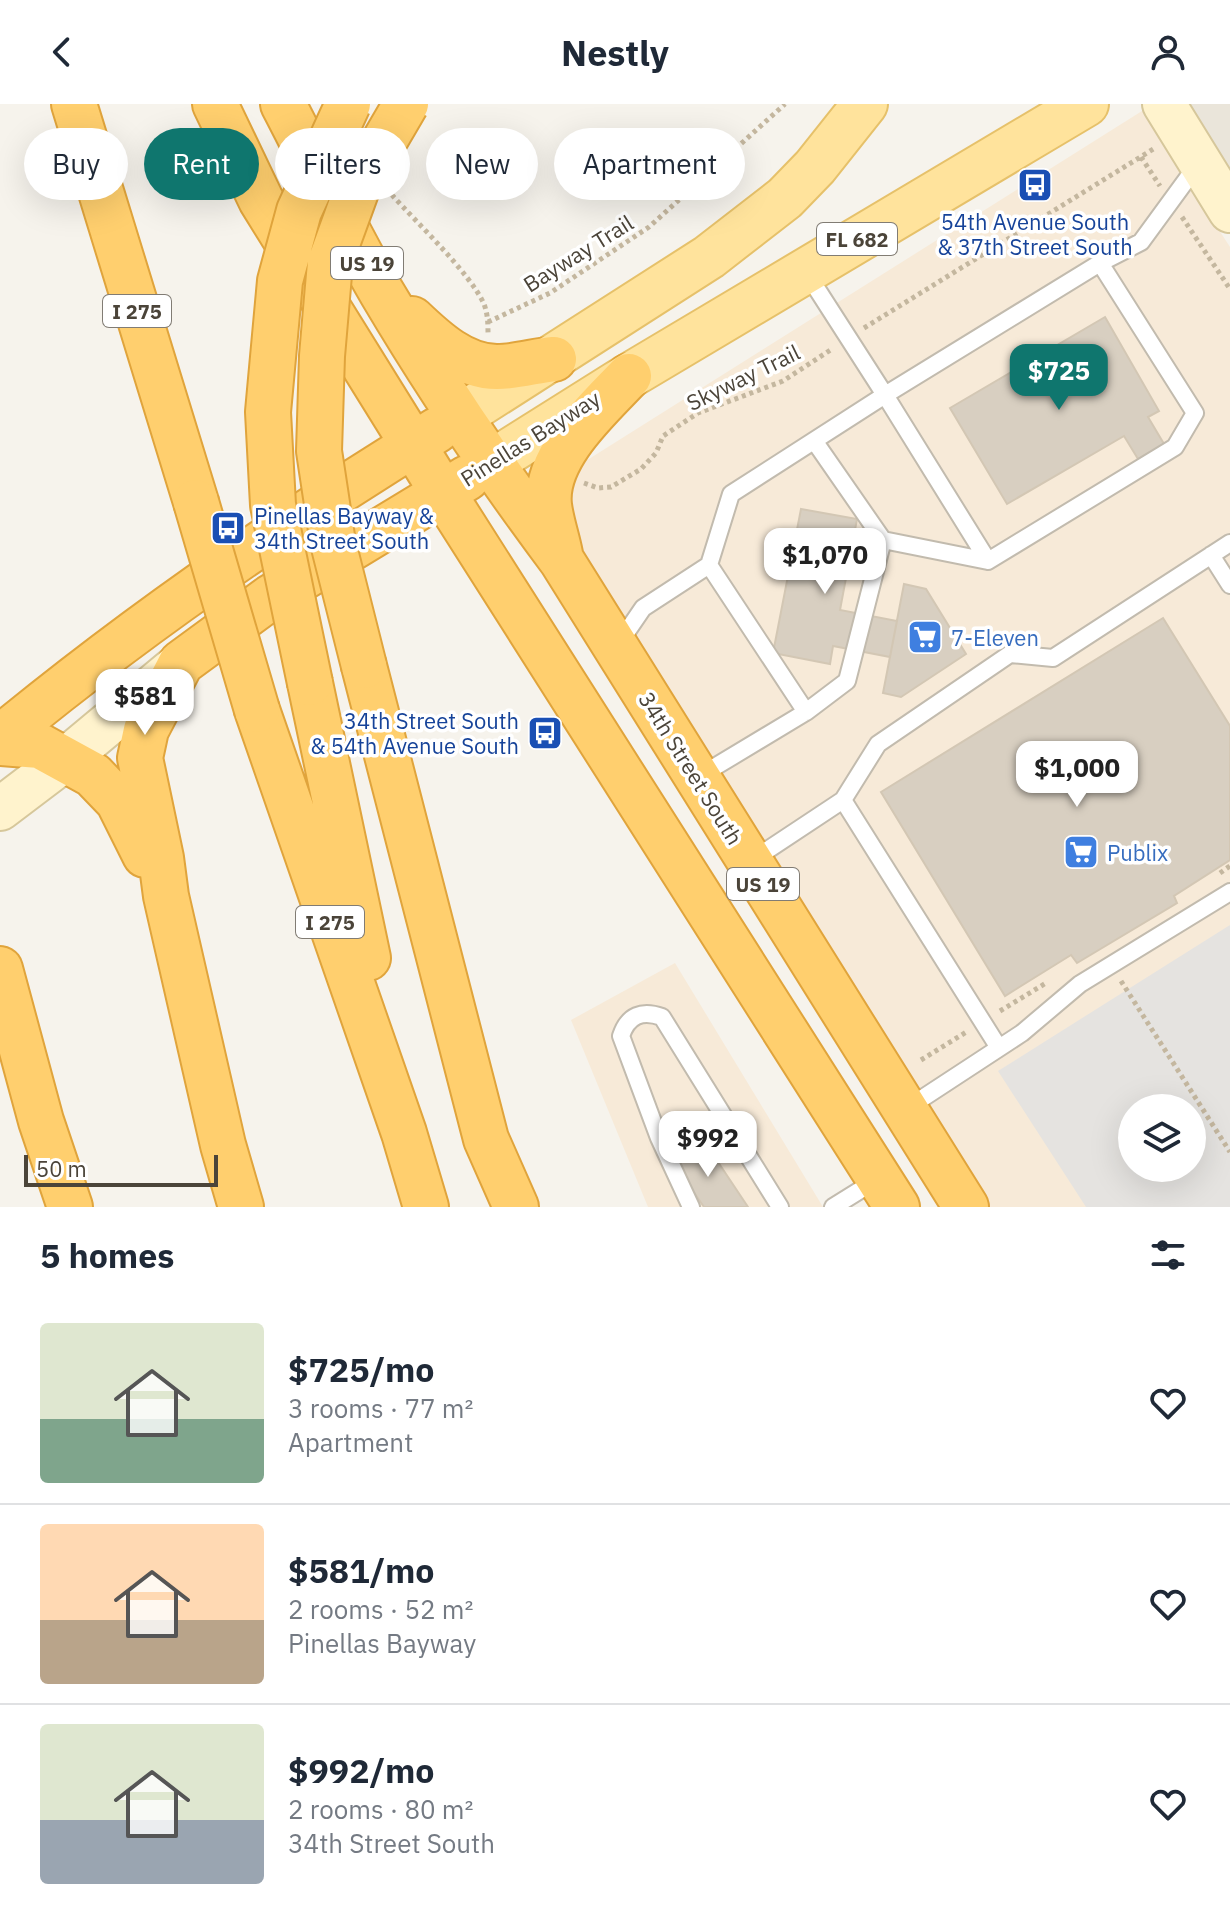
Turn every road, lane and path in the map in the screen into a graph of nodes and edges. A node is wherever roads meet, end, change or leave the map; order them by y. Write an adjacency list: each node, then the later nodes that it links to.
1 (215, 104): 26 (highway, US 19)
2 (283, 104): 17 (highway, US 19)
3 (348, 104): 52 (highway, bridge)
4 (406, 104): 58 (highway, bridge)
5 (785, 104): 18 (path, Bayway Trail)
6 (865, 104): 20 (main road)
7 (1086, 104): 15 (main road, Pinellas Bayway / FL 682)
8 (75, 109): 52 (highway, I 275, bridge)
9 (1181, 133): 10 (path, Skyway Trail); 12 (lane); 13 (main road)
10 (1141, 157): 12 (path); 19 (path, Skyway Trail)
11 (397, 200): 18 (path)
12 (1171, 201): 14 (lane); 16 (path)
13 (1230, 211)
14 (1100, 263): 23 (lane); 34 (lane)
15 (805, 270): 19 (lane); 22 (main road, Pinellas Bayway / FL 682)
16 (1230, 289)
17 (381, 290): 21 (highway); 24 (highway, US 19)
18 (488, 322): 21 (path)
19 (848, 339): 23 (lane); 28 (path, Skyway Trail)
20 (554, 359): 21 (highway); 24 (main road)
21 (481, 365)
22 (629, 376): 27 (main road, Pinellas Bayway / FL 682); 28 (highway)
23 (885, 395): 25 (lane); 34 (lane)
24 (459, 417): 26 (highway); 27 (highway, 34th Street South / US 19)
25 (815, 442): 30 (lane); 35 (lane)
26 (413, 445): 29 (highway, US 19); 40 (highway)
27 (489, 464): 29 (highway, Pinellas Bayway / FL 682); 33 (highway, 34th Street South / US 19)
28 (554, 474): 33 (highway)
29 (443, 493): 38 (highway, Pinellas Bayway); 54 (highway, US 19)
30 (883, 540): 34 (lane); 39 (lane)
31 (1230, 543): 32 (lane)
32 (1211, 555): 36 (lane); 43 (lane)
33 (562, 561): 37 (highway, 34th Street South / US 19)
34 (988, 561)
35 (709, 565): 37 (lane); 39 (lane)
36 (1230, 585)
37 (616, 648): 42 (highway, 34th Street South / US 19)
38 (181, 663): 41 (main road, Pinellas Bayway); 47 (highway)
39 (806, 712): 42 (lane)
40 (0, 740): 41 (highway)
41 (66, 759): 44 (main road, Pinellas Bayway); 47 (highway)
42 (697, 778): 45 (highway, 34th Street South / US 19)
43 (843, 800): 45 (lane); 50 (lane)
44 (0, 809)
45 (750, 862): 51 (highway, 34th Street South / US 19)
46 (1230, 892): 50 (lane)
47 (166, 896): 56 (highway)
48 (0, 969): 55 (highway)
49 (1119, 978): 53 (path)
50 (999, 1048): 51 (lane)
51 (904, 1110): 54 (highway); 62 (highway, 34th Street South / US 19)
52 (404, 1133): 57 (highway, I 275)
53 (1230, 1152)
54 (888, 1192): 61 (lane)
55 (70, 1207)
56 (241, 1207)
57 (426, 1207)
58 (516, 1207)
59 (691, 1207): 60 (lane)
60 (780, 1207)
61 (833, 1207)
62 (966, 1207)

